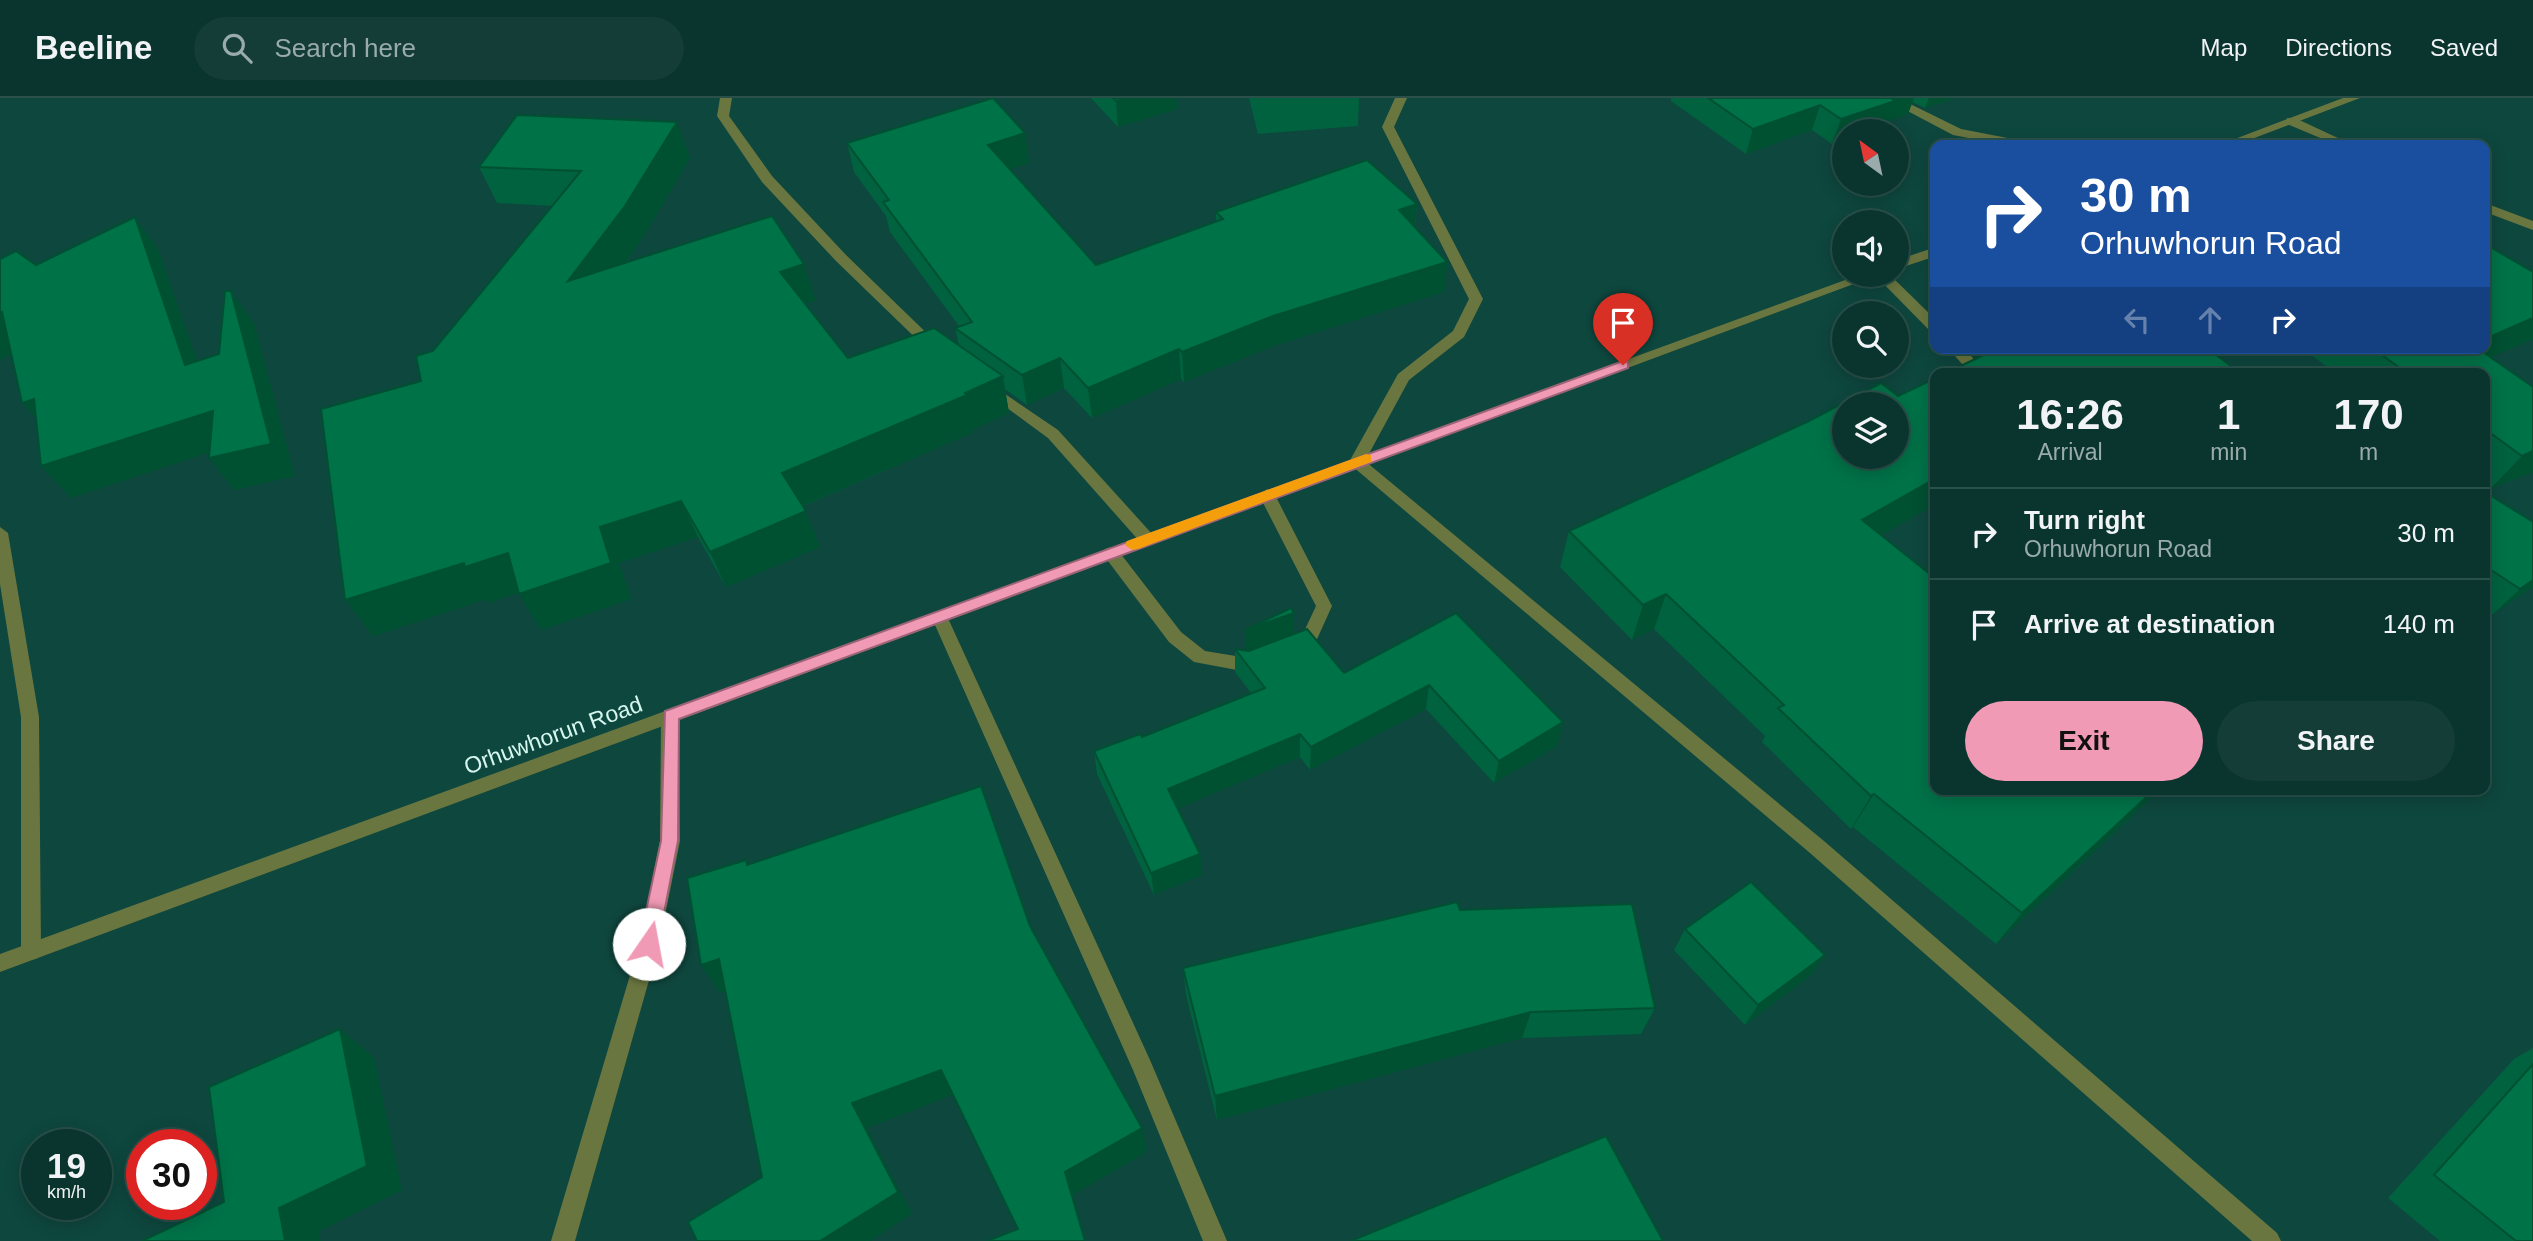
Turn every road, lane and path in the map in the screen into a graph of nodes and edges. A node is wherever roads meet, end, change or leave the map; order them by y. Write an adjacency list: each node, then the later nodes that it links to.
1 (726, 98): 16 (street)
2 (1401, 98): 18 (street)
3 (1889, 98): 6 (street)
4 (2354, 98): 5 (street)
5 (2291, 121): 7 (street); 8 (street)
6 (1998, 140)
7 (2239, 140)
8 (2335, 140)
9 (2490, 209): 10 (street)
10 (2533, 226)
11 (1930, 253): 12 (street)
12 (1909, 261)
13 (1838, 287): 18 (street, Orhuwhorun Road)
14 (1894, 287): 15 (street)
15 (1930, 323)
16 (945, 356)
17 (977, 379): 21 (street)
18 (1357, 462): 19 (street, Orhuwhorun Road); 29 (street)
19 (1267, 495): 21 (street, Orhuwhorun Road); 22 (street)
20 (0, 533): 25 (street)
21 (1147, 540): 22 (street, Orhuwhorun Road)
22 (1111, 553): 23 (street, Orhuwhorun Road)
23 (939, 616): 24 (street, Orhuwhorun Road); 28 (street)
24 (670, 716): 25 (street, Orhuwhorun Road); 27 (street)
25 (31, 951): 26 (street, Orhuwhorun Road)
26 (0, 963)
27 (563, 1241)
28 (1215, 1241)
29 (2269, 1241)

